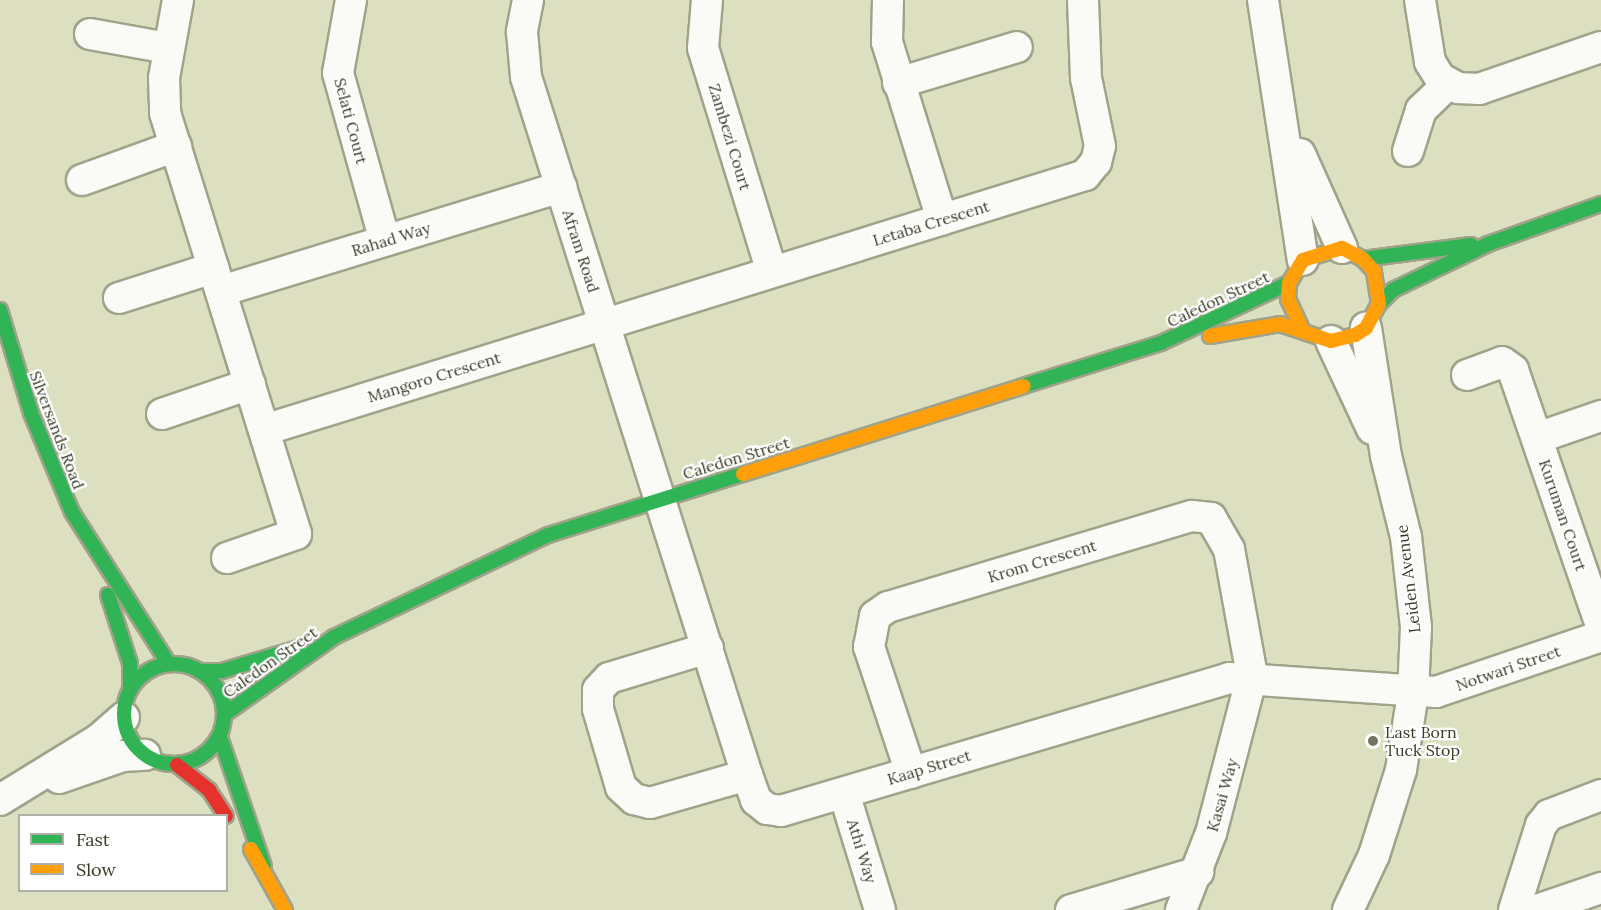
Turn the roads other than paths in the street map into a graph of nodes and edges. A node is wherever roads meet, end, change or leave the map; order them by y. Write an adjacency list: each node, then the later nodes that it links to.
1 (178, 0): 12 (street)
2 (351, 0): 22 (street, Selati Court)
3 (528, 0): 19 (street, Afram Road)
4 (707, 0): 25 (street, Zambezi Court)
5 (888, 0): 13 (street)
6 (1083, 0): 21 (street, Letaba Crescent)
7 (1263, 0): 15 (street)
8 (1420, 0): 14 (street)
9 (90, 34): 12 (street)
10 (1017, 47): 13 (street)
11 (1601, 47): 14 (street)
12 (168, 48): 16 (street)
13 (898, 83): 21 (street)
14 (1448, 84): 17 (street)
15 (1281, 113): 24 (street); 26 (street)
16 (176, 146): 18 (street); 27 (street)
17 (1408, 151)
18 (82, 180)
19 (561, 187): 22 (street, Rahad Way); 31 (street, Afram Road)
20 (1601, 204): 23 (street)
21 (942, 220): 25 (street, Letaba Crescent)
22 (385, 241): 27 (street, Rahad Way)
23 (1488, 244): 24 (street); 30 (street)
24 (1352, 253): 26 (street); 30 (street)
25 (772, 272): 31 (street, Letaba Crescent)
26 (1296, 272): 32 (street); 34 (street, Caledon Street)
27 (217, 279): 28 (street); 36 (street)
28 (119, 298)
29 (0, 310): 43 (street, Silversands Road)
30 (1373, 316): 33 (street); 41 (street, Leiden Avenue)
31 (604, 323): 39 (street, Mangoro Crescent); 42 (street, Afram Road)
32 (1301, 327): 33 (street); 34 (street, Caledon Street)
33 (1331, 341): 41 (street, Leiden Avenue)
34 (1161, 343): 42 (street, Caledon Street)
35 (1467, 375): 40 (street, Kuruman Court)
36 (250, 384): 37 (street); 39 (street)
37 (162, 414)
38 (1601, 416): 40 (street, Kuruman Court)
39 (264, 430): 44 (street)
40 (1537, 438): 45 (street, Kuruman Court)
41 (1386, 456): 52 (street, Leiden Avenue)
42 (660, 499): 47 (street, Caledon Street); 48 (street, Kaap Street)
43 (96, 556): 49 (street, Silversands Road); 53 (street, Silversands Road)
44 (227, 558)
45 (1601, 626)
46 (1601, 636): 52 (street, Notwari Street)
47 (334, 637): 50 (street, Caledon Street); 54 (street, Caledon Street)
48 (708, 648): 59 (street, Kaap Street); 59 (street)
49 (169, 664): 50 (street); 53 (street)
50 (201, 671): 54 (street)
51 (1252, 676): 52 (street, Kaap Street); 58 (street, Kaap Street); 58 (street, Krom Crescent); 66 (street, Kasai Way)
52 (1413, 693): 72 (street, Leiden Avenue)
53 (127, 703): 56 (street); 61 (street)
54 (225, 714): 55 (street)
55 (220, 737): 57 (street); 65 (street)
56 (145, 755): 57 (street); 61 (street)
57 (177, 765): 63 (street)
58 (911, 773): 60 (street, Kaap Street)
59 (747, 775): 60 (street, Kaap Street)
60 (844, 793): 69 (street, Athi Way)
61 (9, 795)
62 (1601, 795): 73 (street)
63 (225, 814)
64 (228, 819): 65 (street)
65 (264, 866): 68 (street)
66 (1198, 872): 70 (street); 71 (street, Kasai Way)
67 (1601, 888): 74 (street)
68 (285, 910)
69 (880, 910)
70 (1071, 910)
71 (1180, 910)
72 (1348, 910)
73 (1514, 910)
74 (1537, 910)

